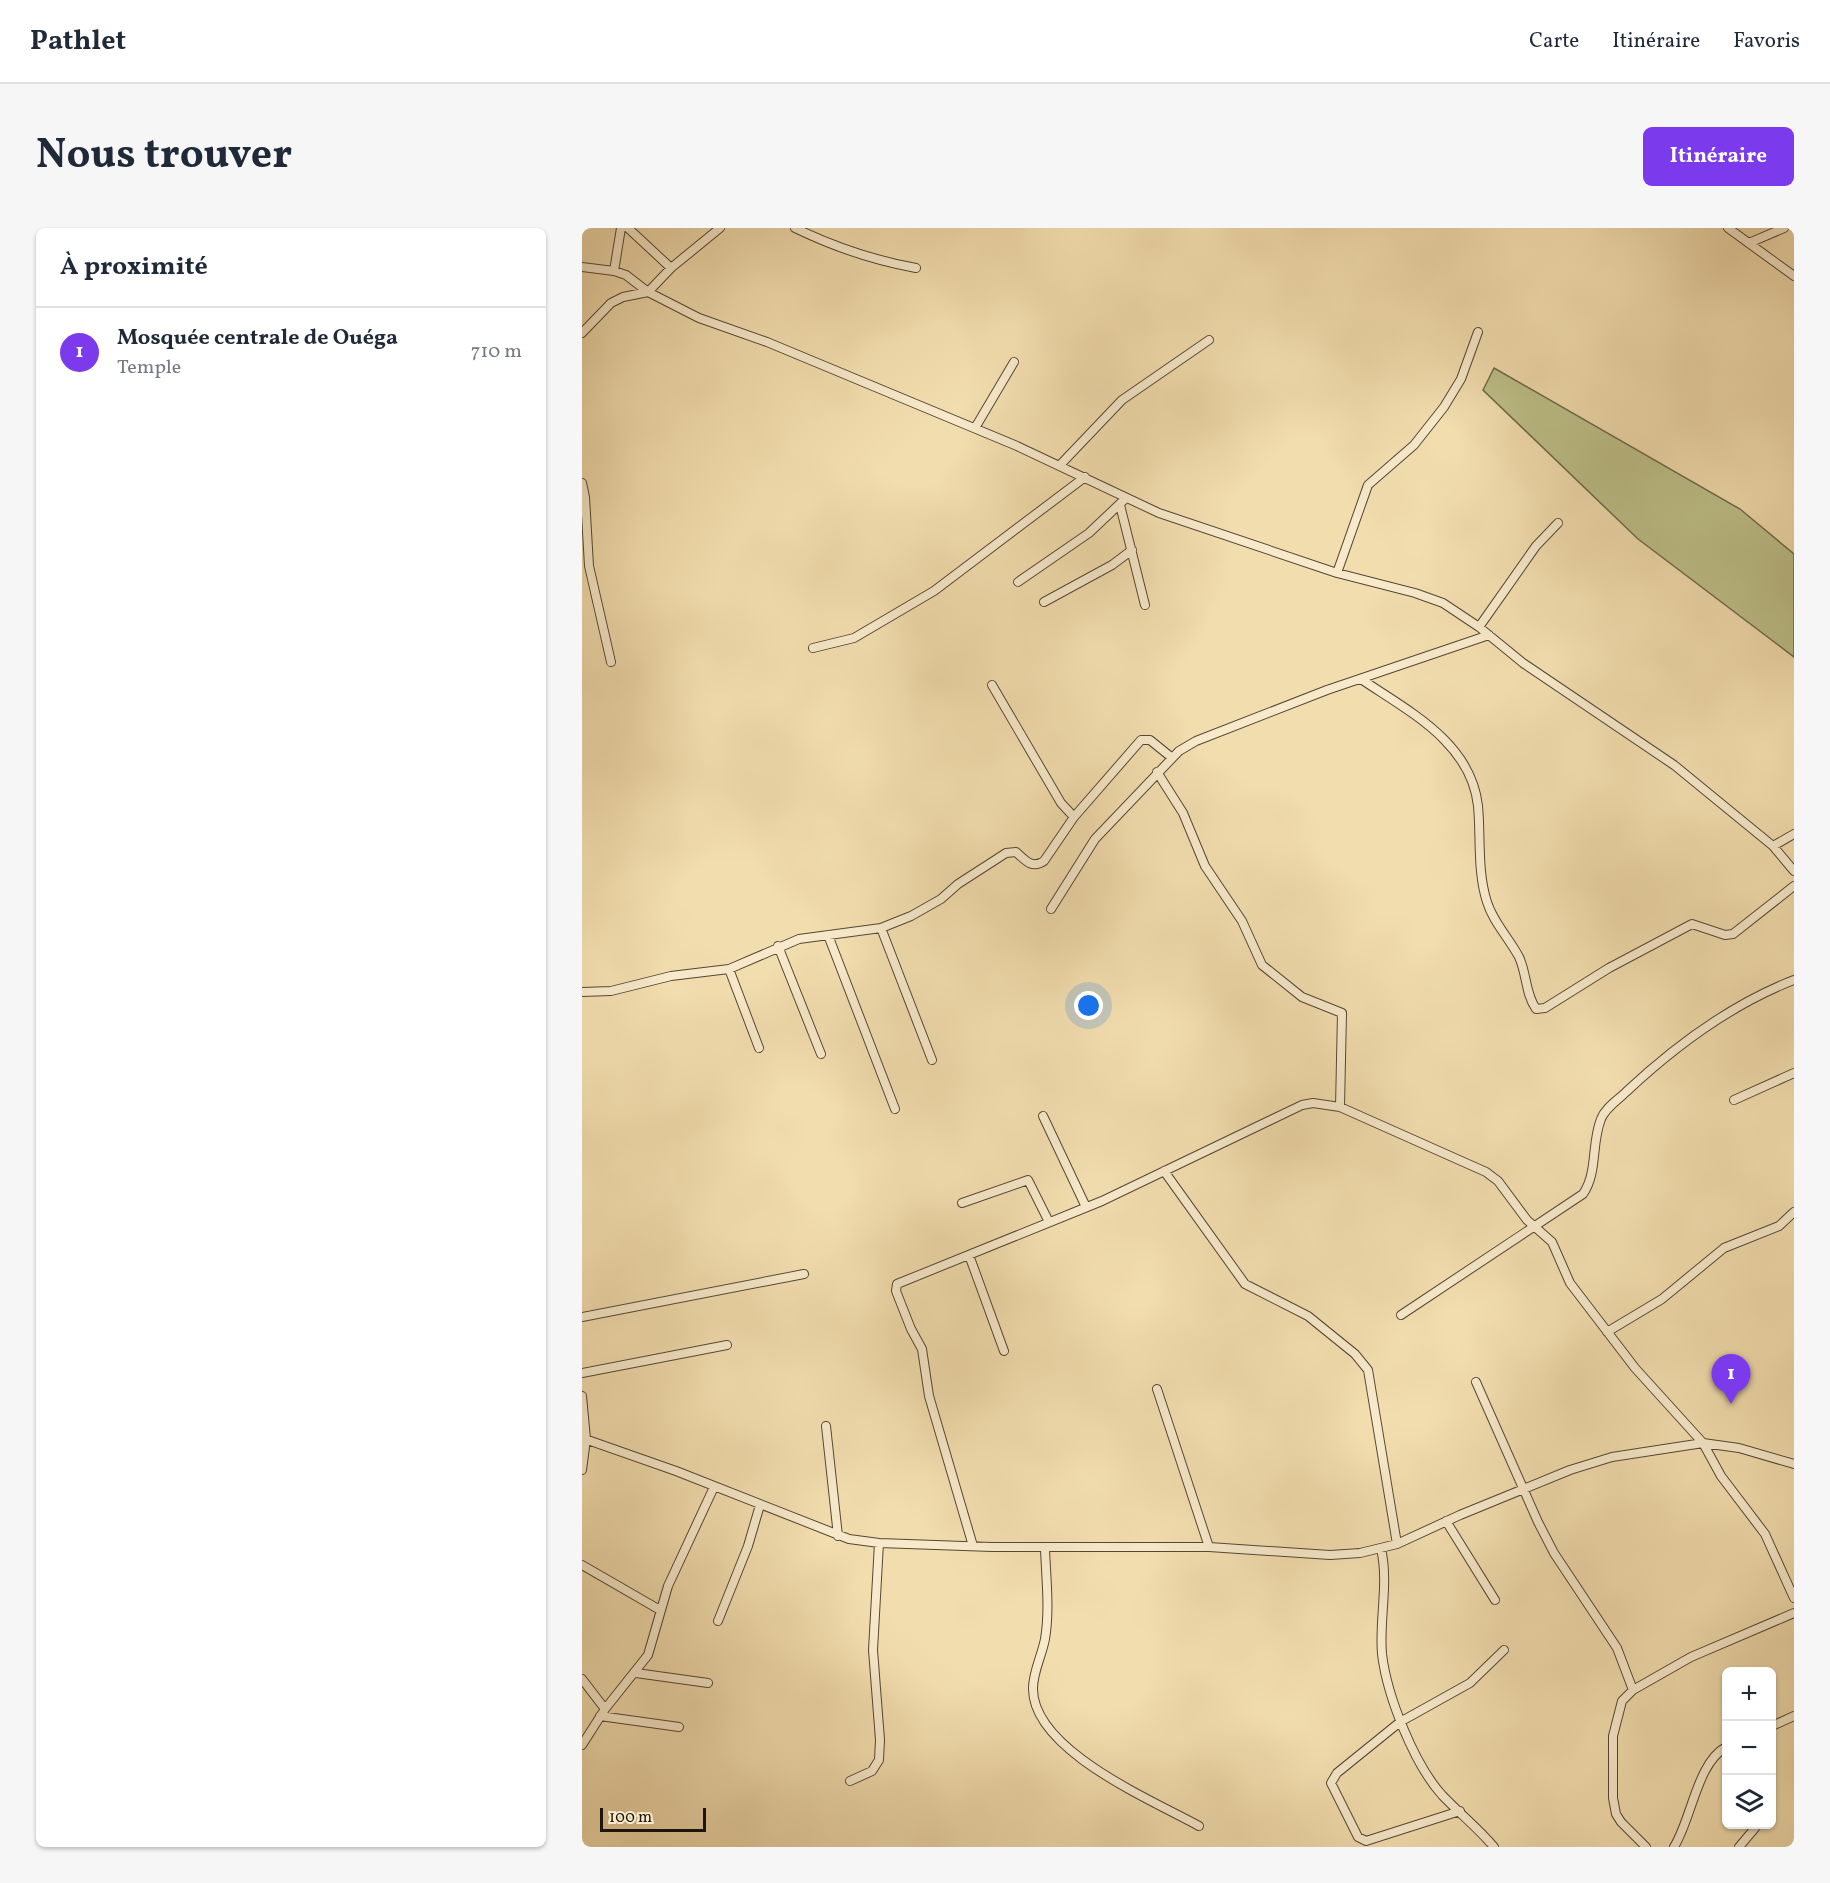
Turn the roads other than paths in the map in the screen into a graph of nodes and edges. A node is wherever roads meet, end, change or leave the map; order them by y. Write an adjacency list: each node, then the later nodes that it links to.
1 (621, 228): 11 (street)
2 (628, 228): 9 (street)
3 (720, 228): 9 (street)
4 (795, 228): 10 (street)
5 (1728, 228): 7 (street)
6 (1784, 228): 7 (street)
7 (1749, 243): 12 (street)
8 (582, 267): 11 (street)
9 (671, 268): 13 (street)
10 (916, 268)
11 (614, 271): 13 (street)
12 (1794, 276)
13 (648, 292): 15 (street); 18 (street)
14 (1478, 332): 25 (street)
15 (582, 333)
16 (1209, 340): 19 (street)
17 (1014, 362): 18 (street)
18 (975, 428): 19 (street)
19 (1061, 464): 20 (street)
20 (1085, 477): 22 (street); 31 (street)
21 (582, 483): 32 (street)
22 (1123, 502): 24 (street); 25 (street); 26 (street)
23 (1558, 523): 29 (street)
24 (1132, 550): 27 (street); 28 (street)
25 (1337, 573): 29 (street)
26 (1018, 582)
27 (1044, 602)
28 (1145, 605)
29 (1479, 627): 30 (street)
30 (1489, 635): 33 (street); 39 (street)
31 (813, 648)
32 (611, 662)
33 (1361, 679): 35 (street); 41 (street)
34 (992, 685): 37 (street)
35 (1171, 757): 36 (street); 37 (street)
36 (1157, 772): 42 (street); 54 (street)
37 (1074, 817): 43 (street)
38 (1794, 834): 39 (street)
39 (1773, 846): 40 (street)
40 (1794, 871)
41 (1794, 886)
42 (1051, 909)
43 (881, 928): 44 (street); 51 (street)
44 (828, 935): 45 (street); 55 (street)
45 (778, 946): 46 (street); 50 (street)
46 (729, 969): 48 (street); 49 (street)
47 (1794, 980): 62 (street)
48 (582, 992)
49 (759, 1048)
50 (821, 1054)
51 (932, 1060)
52 (1794, 1073): 53 (street)
53 (1734, 1100)
54 (1340, 1107): 57 (street); 62 (street)
55 (895, 1109)
56 (1043, 1116): 59 (street)
57 (1164, 1171): 59 (street); 85 (street)
58 (962, 1203): 61 (street)
59 (1086, 1208): 61 (street)
60 (1794, 1212): 67 (street)
61 (1050, 1222): 63 (street)
62 (1536, 1227): 65 (street); 67 (street)
63 (969, 1255): 69 (street); 86 (street)
64 (804, 1274): 66 (street)
65 (1401, 1315)
66 (582, 1317)
67 (1607, 1332): 76 (street)
68 (727, 1345): 70 (street)
69 (1004, 1352)
70 (582, 1373)
71 (1476, 1382): 80 (street)
72 (1157, 1389): 87 (street)
73 (582, 1396): 75 (street)
74 (826, 1426): 83 (street)
75 (584, 1439): 78 (street); 79 (street)
76 (1703, 1443): 77 (street); 80 (street); 91 (street)
77 (1794, 1464)
78 (582, 1470)
79 (714, 1487): 81 (street); 94 (street)
80 (1521, 1490): 82 (street); 101 (street)
81 (760, 1505): 83 (street); 96 (street)
82 (1446, 1521): 85 (street); 93 (street)
83 (838, 1536): 84 (street)
84 (879, 1543): 86 (street); 110 (street)
85 (1397, 1544): 89 (street)
86 (973, 1546): 88 (street)
87 (1209, 1547): 88 (street); 89 (street)
88 (1045, 1548): 112 (street)
89 (1381, 1550): 105 (street)
90 (582, 1565): 94 (street)
91 (1791, 1585): 92 (street)
92 (1794, 1598)
93 (1495, 1600)
94 (660, 1610): 98 (street)
95 (1794, 1613): 101 (street)
96 (718, 1621)
97 (1504, 1650): 105 (street)
98 (636, 1673): 100 (street); 102 (street)
99 (582, 1679): 102 (street)
100 (708, 1683)
101 (1633, 1690): 115 (street)
102 (605, 1709): 103 (street)
103 (600, 1716): 107 (street); 108 (street)
104 (1794, 1716): 106 (street)
105 (1400, 1722): 111 (street); 111 (street)
106 (1776, 1724)
107 (679, 1727)
108 (582, 1745)
109 (1722, 1751): 116 (street)
110 (850, 1781)
111 (1460, 1811): 114 (street)
112 (1199, 1826)
113 (1754, 1829): 117 (street)
114 (1494, 1847)
115 (1646, 1847)
116 (1674, 1847)
117 (1739, 1847)

